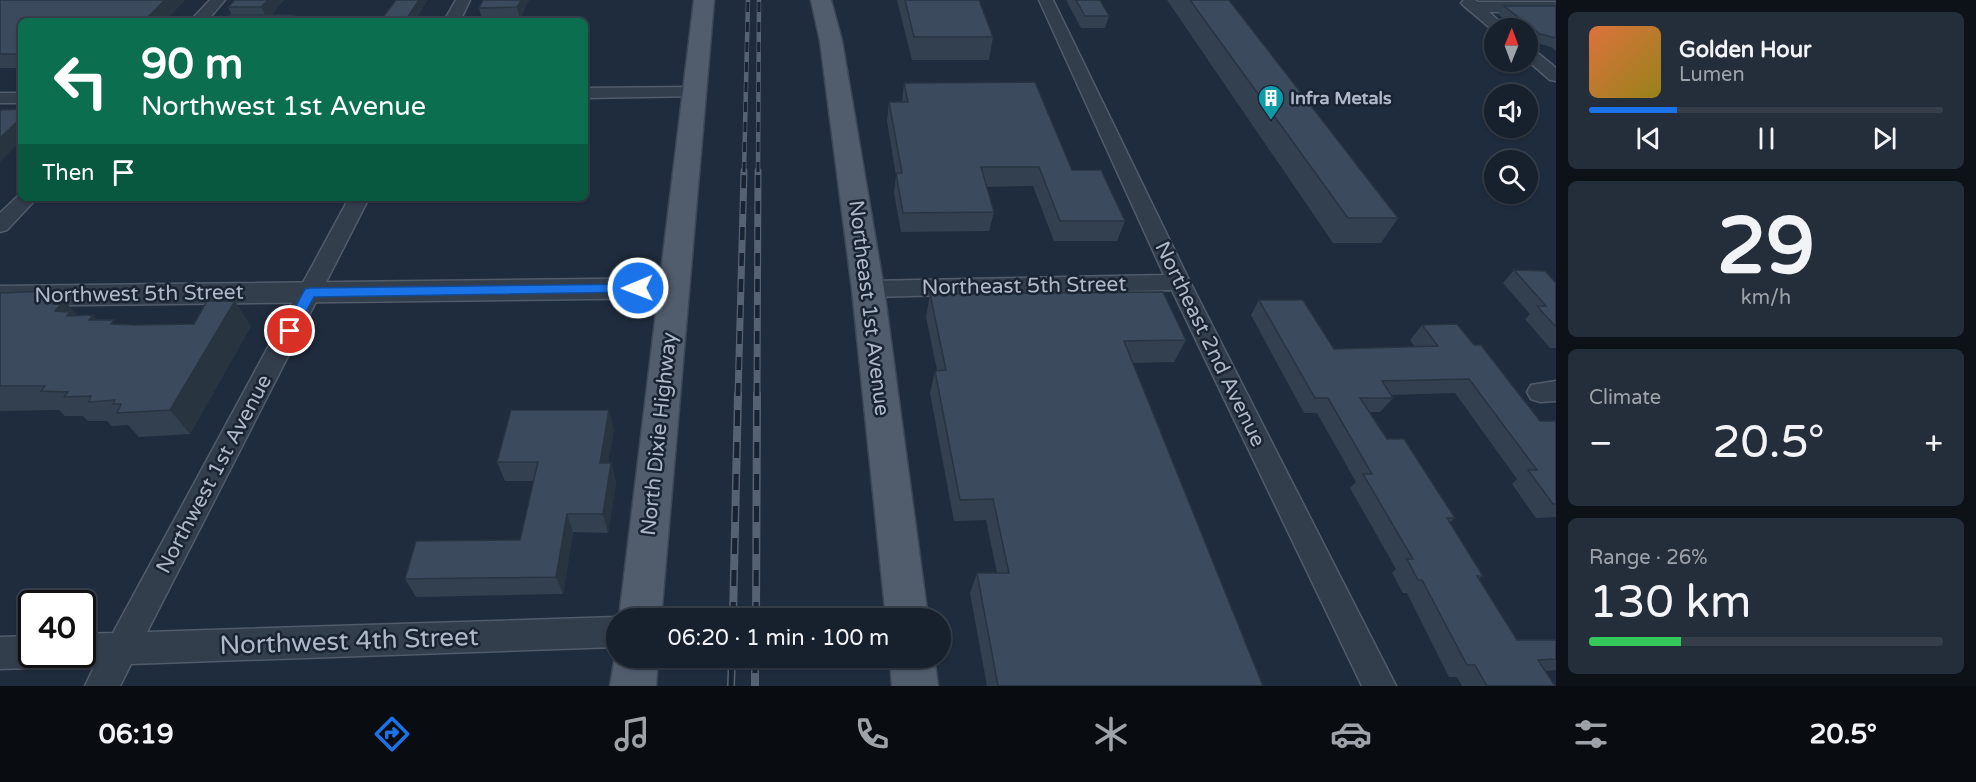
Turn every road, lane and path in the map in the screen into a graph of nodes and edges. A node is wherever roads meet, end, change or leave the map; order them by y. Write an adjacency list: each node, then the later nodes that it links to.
1 (218, 0): 8 (street)
2 (463, 0): 9 (street)
3 (704, 0): 15 (main road, North Dixie Highway)
4 (821, 0): 24 (main road, Northeast 1st Avenue)
5 (1046, 0): 22 (street, Northeast 2nd Avenue)
6 (1469, 4): 7 (street); 10 (street)
7 (1556, 6)
8 (201, 18)
9 (454, 18)
10 (1486, 18)
11 (1538, 56): 12 (street)
12 (1556, 57)
13 (1538, 61): 14 (street)
14 (1556, 76)
15 (694, 92): 16 (street); 23 (main road, North Dixie Highway)
16 (588, 93)
17 (0, 98): 18 (street)
18 (18, 98)
19 (24, 201): 21 (street)
20 (357, 201): 25 (street, Northwest 1st Avenue)
21 (0, 225)
22 (1179, 282): 24 (street, Northeast 5th Street); 39 (street, Northeast 2nd Avenue)
23 (674, 288): 25 (street, Northwest 5th Street); 27 (main road, North Dixie Highway)
24 (868, 289): 28 (main road, Northeast 1st Avenue)
25 (310, 292): 26 (street, Northwest 5th Street); 30 (street, Northwest 1st Avenue)
26 (0, 296)
27 (641, 608)
28 (906, 608)
29 (606, 632): 30 (street, Northwest 4th Street)
30 (121, 648): 31 (street, Northwest 4th Street); 36 (street, Northwest 1st Avenue)
31 (96, 649)
32 (18, 652): 33 (street)
33 (0, 653)
34 (635, 668): 37 (main road)
35 (913, 668): 38 (main road)
36 (102, 686)
37 (633, 686)
38 (915, 686)
39 (1379, 686)

